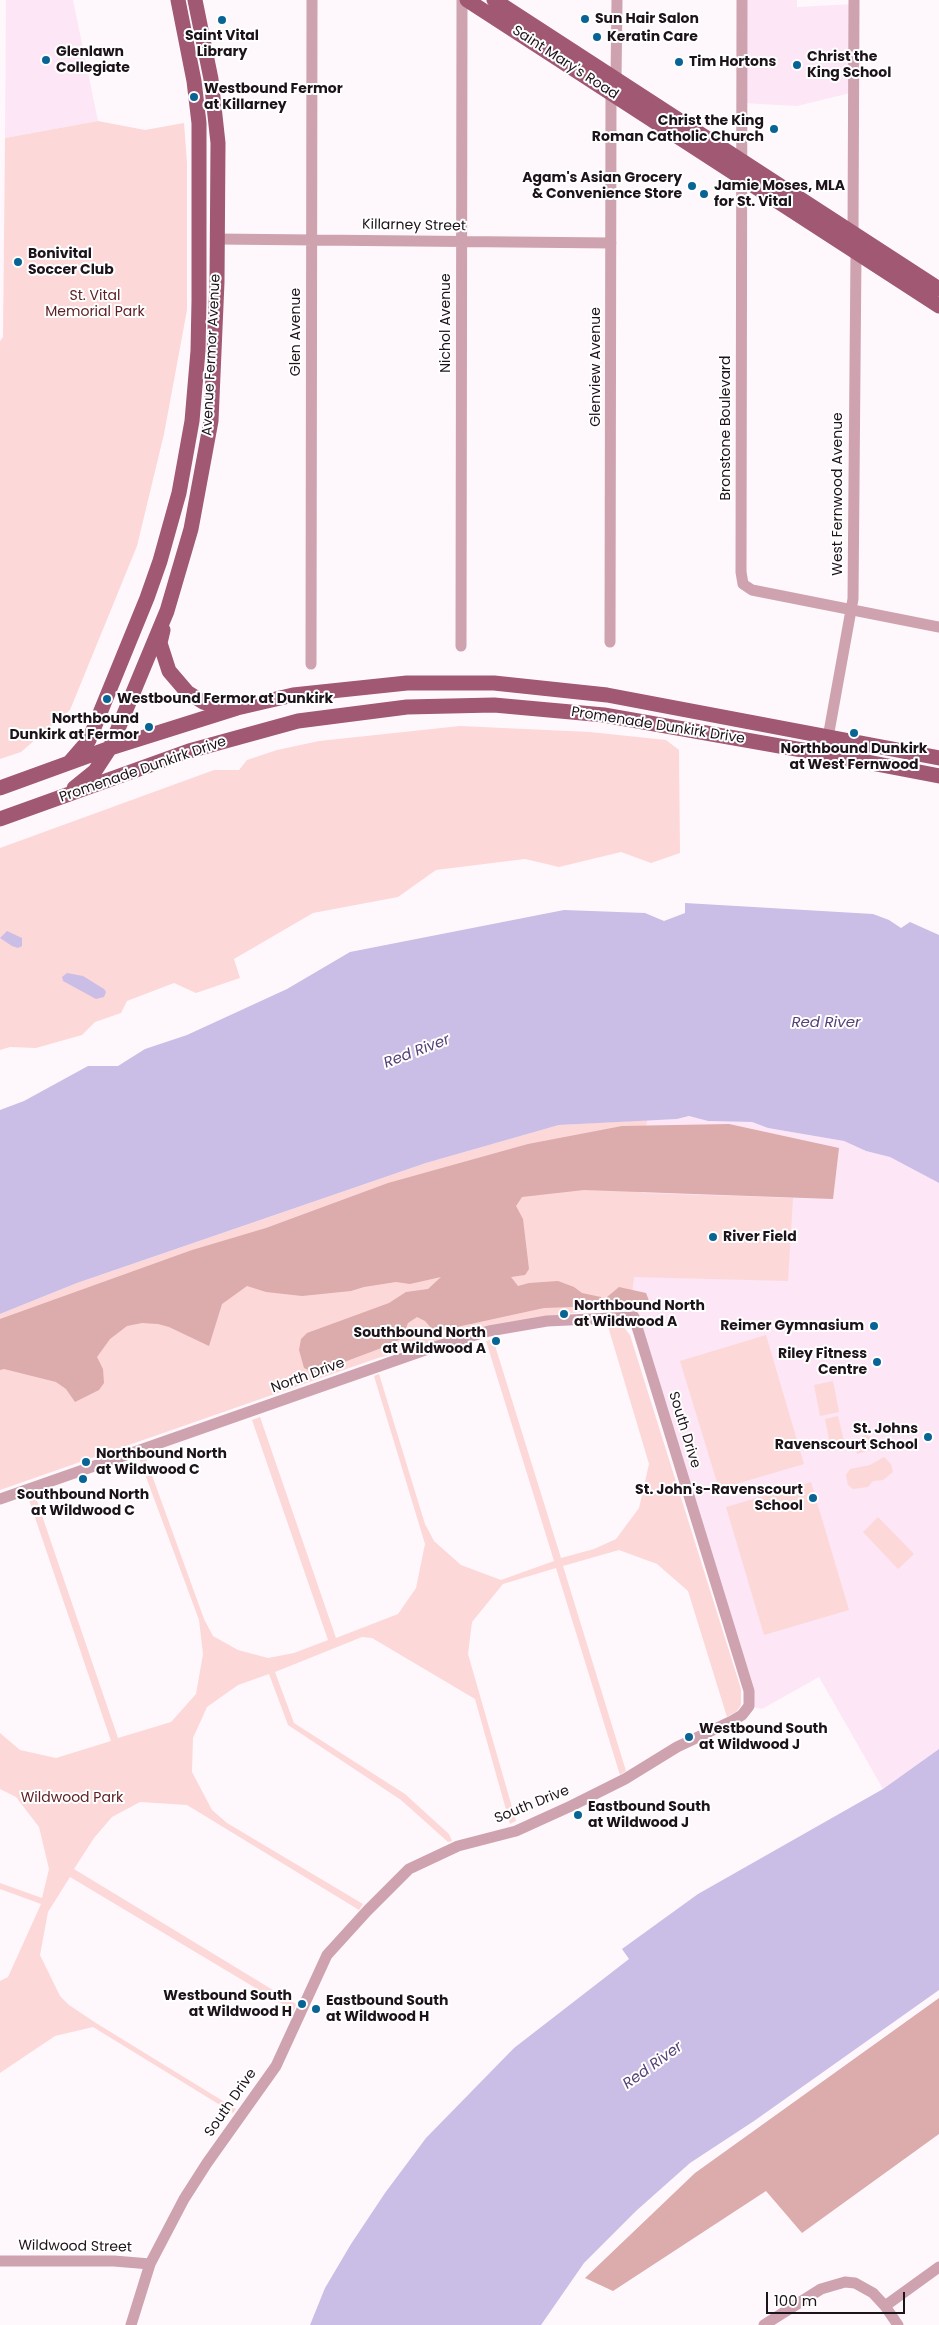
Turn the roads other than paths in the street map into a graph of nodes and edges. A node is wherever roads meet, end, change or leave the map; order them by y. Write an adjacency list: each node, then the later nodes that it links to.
1 (178, 0): 21 (main road, Avenue Fermor Avenue)
2 (195, 0): 14 (main road, Avenue Fermor Avenue)
3 (312, 0): 15 (street, Glen Avenue)
4 (462, 0): 16 (street, Nichol Avenue)
5 (467, 0): 10 (main road, Saint Mary's Road)
6 (494, 0): 10 (main road, Saint Mary's Road)
7 (617, 0): 10 (street, Glenview Avenue)
8 (742, 0): 11 (street, Bronstone Boulevard)
9 (854, 0): 13 (street, West Fernwood Avenue)
10 (614, 86): 11 (main road, Saint Mary's Road); 12 (main road, Saint Mary's Road); 17 (street, Glenview Avenue)
11 (742, 159): 12 (street, Bronstone Boulevard); 13 (main road, Saint Mary's Road)
12 (742, 179): 18 (main road, Saint Mary's Road); 23 (street, Bronstone Boulevard)
13 (853, 233): 18 (street, West Fernwood Avenue); 19 (main road, Saint Mary's Road)
14 (216, 239): 15 (street, Killarney Street); 22 (main road, Avenue Fermor Avenue)
15 (312, 240): 16 (street, Killarney Street); 28 (street, Glen Avenue)
16 (462, 242): 17 (street, Killarney Street); 27 (street, Nichol Avenue)
17 (611, 243): 26 (street, Glenview Avenue)
18 (856, 252): 20 (main road, Saint Mary's Road); 23 (street, West Fernwood Avenue)
19 (939, 289)
20 (939, 306)
21 (179, 493): 22 (main road); 36 (main road, Avenue Fermor Avenue)
22 (196, 506): 24 (main road, Avenue Fermor Avenue)
23 (851, 608): 25 (street); 32 (street, West Fernwood Avenue)
24 (166, 610): 31 (main road); 33 (main road, Avenue Fermor Avenue)
25 (939, 627)
26 (610, 642)
27 (461, 646)
28 (311, 664)
29 (487, 683): 30 (main road); 31 (main road, Promenade Dunkirk Drive); 32 (main road, Promenade Dunkirk Drive)
30 (484, 705): 34 (main road, Promenade Dunkirk Drive); 39 (main road, Promenade Dunkirk Drive)
31 (237, 708): 33 (main road, Promenade Dunkirk Drive)
32 (828, 735): 34 (street, West Fernwood Avenue); 35 (main road, Promenade Dunkirk Drive)
33 (110, 748): 36 (main road, Promenade Dunkirk Drive); 39 (main road, Avenue Fermor Avenue)
34 (825, 754): 37 (main road, Promenade Dunkirk Drive)
35 (939, 758)
36 (68, 764): 38 (main road, Promenade Dunkirk Drive)
37 (939, 776)
38 (0, 788)
39 (63, 796): 40 (main road, Promenade Dunkirk Drive)
40 (0, 819)
41 (634, 1317): 42 (street, North Drive); 44 (street, South Drive)
42 (0, 1499)
43 (0, 2261): 44 (street, Wildwood Street)
44 (150, 2264): 47 (street, South Drive)
45 (939, 2267): 46 (street)
46 (885, 2306): 48 (street); 49 (street)
47 (131, 2325)
48 (764, 2325)
49 (898, 2325)

